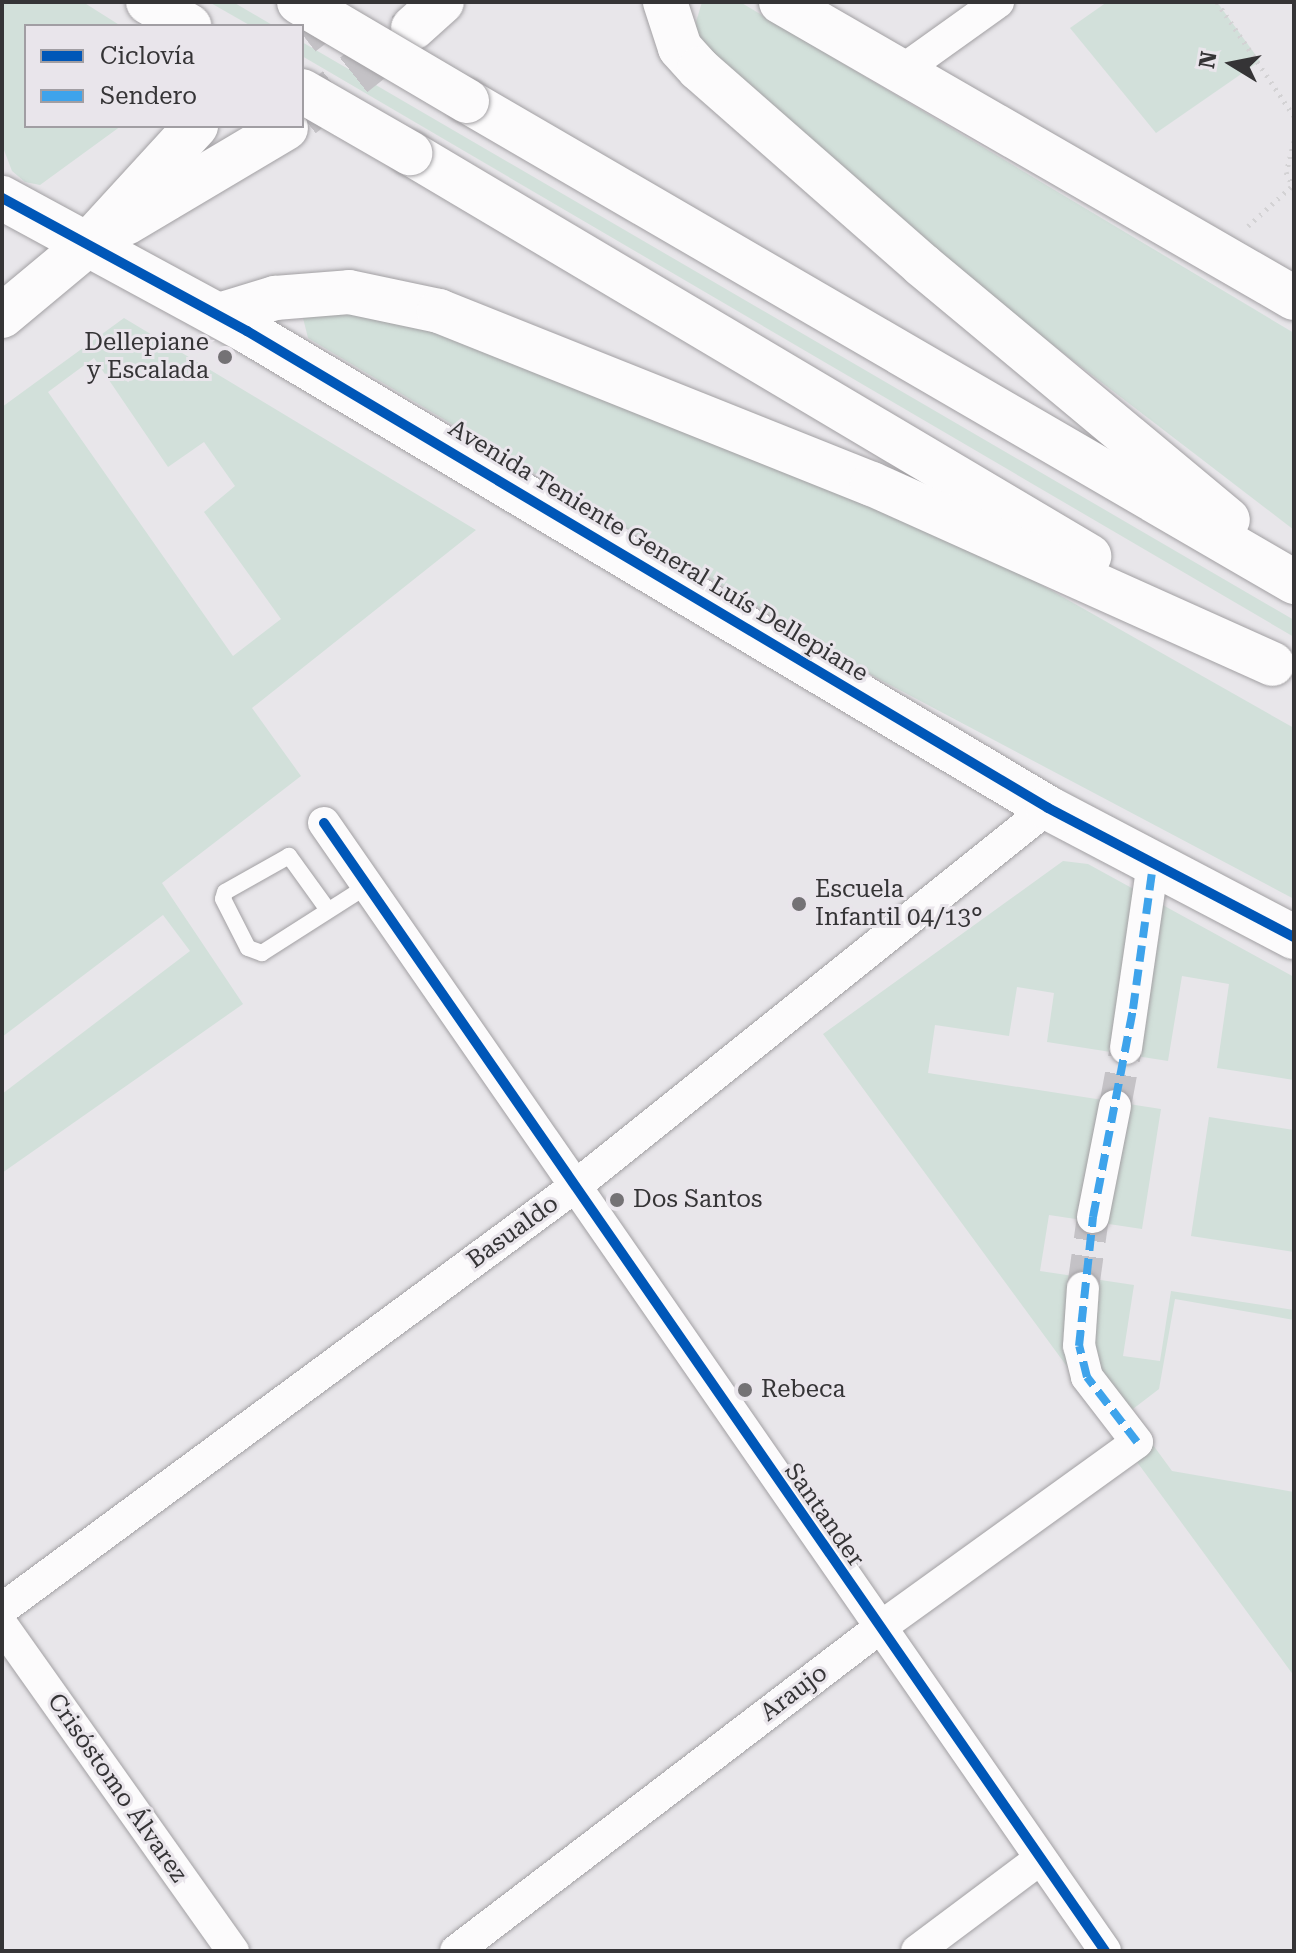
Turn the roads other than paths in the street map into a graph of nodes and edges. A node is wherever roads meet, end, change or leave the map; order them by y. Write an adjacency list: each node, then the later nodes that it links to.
1 (148, 2): 6 (main road)
2 (299, 2): 17 (main road, bridge)
3 (665, 2): 16 (main road)
4 (781, 2): 7 (main road)
5 (998, 2): 7 (street)
6 (186, 24)
7 (903, 70): 13 (main road)
8 (304, 114): 18 (main road, bridge)
9 (194, 128): 12 (main road)
10 (266, 128): 12 (main road)
11 (2, 198): 12 (main road, Avenida Teniente General Luís Dellepiane)
12 (86, 246): 14 (main road, Avenida Teniente General Luís Dellepiane); 15 (main road)
13 (1294, 298)
14 (219, 315): 18 (main road); 19 (main road, Avenida Teniente General Luís Dellepiane)
15 (2, 316)
16 (1294, 575)
17 (1294, 582)
18 (1283, 670)
19 (1048, 808): 21 (main road, Avenida Teniente General Luís Dellepiane); 27 (street, Basualdo)
20 (324, 823): 22 (street, Santander)
21 (1153, 864): 24 (main road, Avenida Teniente General Luís Dellepiane); 25 (street)
22 (367, 886): 23 (lane); 27 (street, Santander)
23 (328, 910): 23 (lane)
24 (1294, 937)
25 (1126, 1048)
26 (1115, 1106): 28 (street)
27 (573, 1188): 30 (street, Basualdo); 32 (street, Santander)
28 (1093, 1217)
29 (1083, 1288): 32 (street, Araujo)
30 (2, 1609)
31 (2, 1625): 34 (street, Crisóstomo Álvarez)
32 (878, 1629): 33 (street, Santander); 35 (street, Araujo)
33 (1040, 1859): 36 (street); 37 (street, Santander)
34 (233, 1951)
35 (456, 1951)
36 (917, 1951)
37 (1105, 1951)

